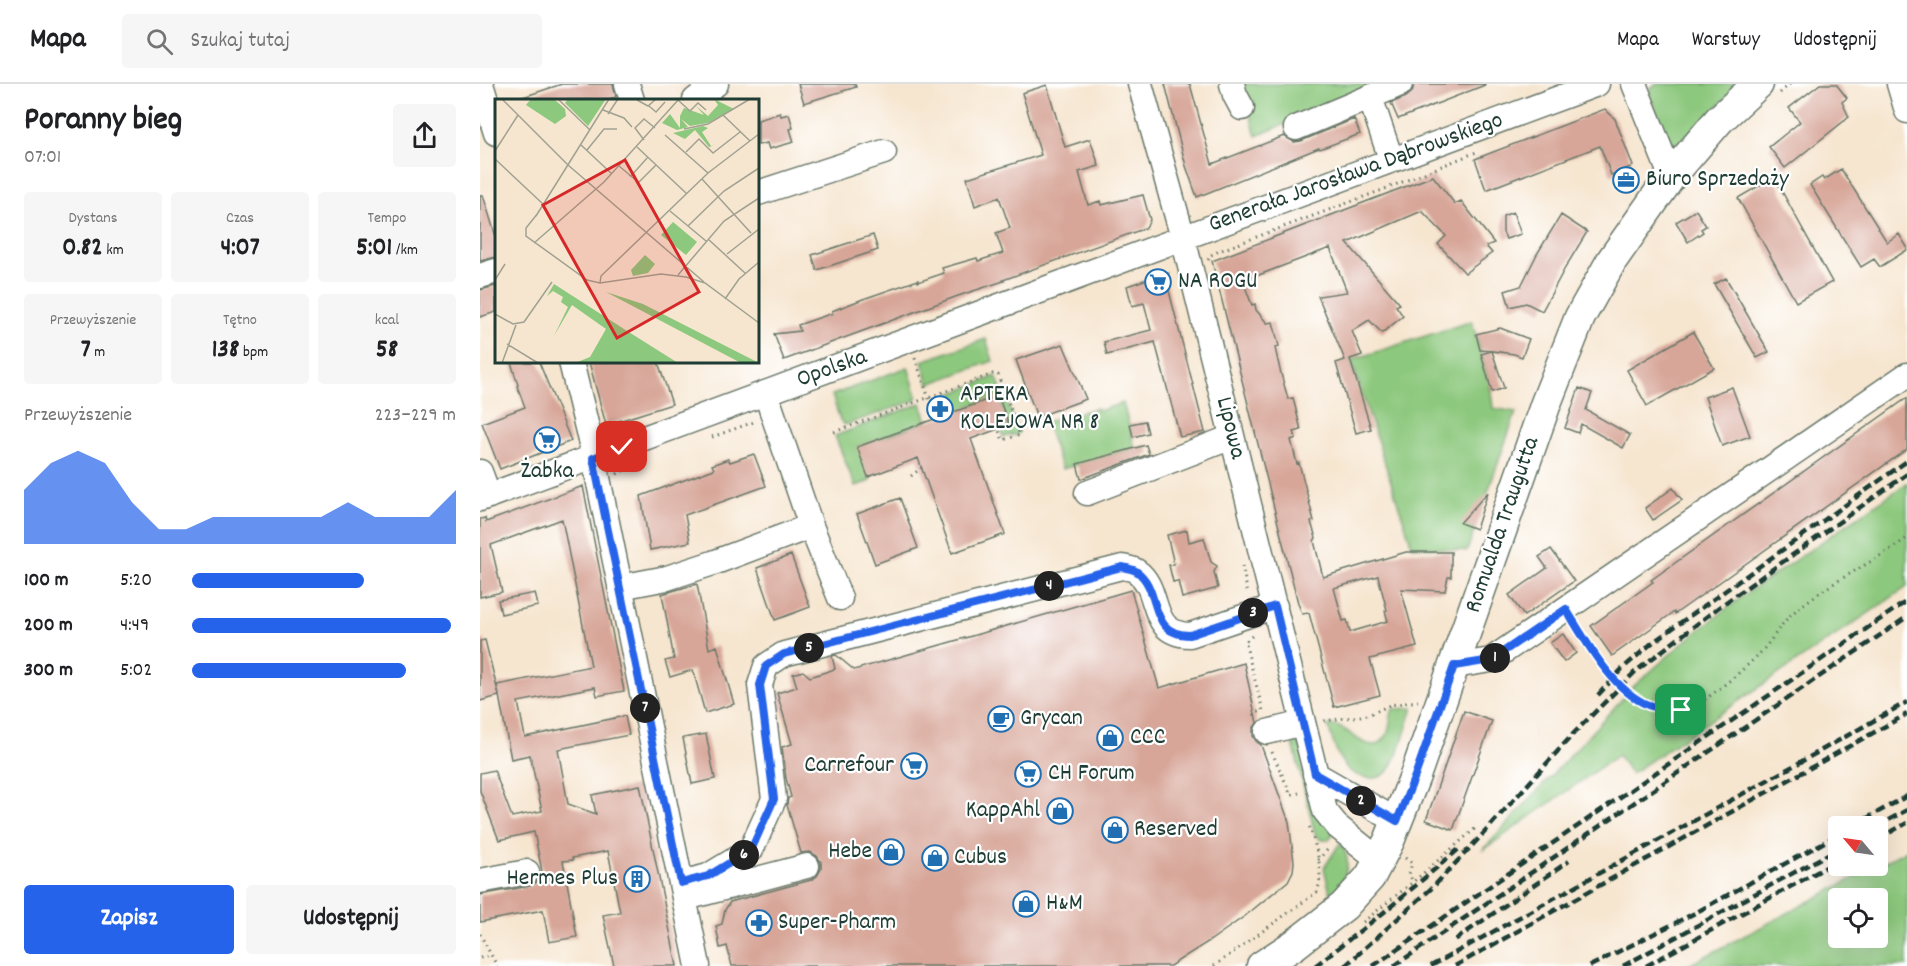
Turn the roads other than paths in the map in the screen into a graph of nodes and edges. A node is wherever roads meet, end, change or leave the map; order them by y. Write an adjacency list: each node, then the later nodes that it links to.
1 (481, 84): 17 (street)
2 (627, 84): 12 (street)
3 (716, 84): 13 (street)
4 (1140, 84): 22 (street, Lipowa)
5 (1232, 84): 14 (street)
6 (1400, 84): 11 (street)
7 (1597, 84): 19 (street, Generała Jarosława Dąbrowskiego)
8 (1634, 84): 20 (street)
9 (1899, 84): 15 (street)
10 (1766, 91): 20 (main road, Romualda Traugutta)
11 (1370, 97): 16 (street); 19 (street)
12 (632, 99)
13 (695, 99)
14 (1242, 108)
15 (1907, 111)
16 (1296, 128)
17 (495, 130)
18 (884, 152): 21 (street)
19 (1391, 159): 22 (street, Generała Jarosława Dąbrowskiego)
20 (1671, 176): 37 (main road, Romualda Traugutta)
21 (759, 193)
22 (1183, 238): 27 (street, Opolska); 28 (street, Lipowa)
23 (495, 271): 24 (street)
24 (480, 276)
25 (571, 363): 29 (street)
26 (1907, 375): 37 (street)
27 (766, 394): 29 (street, Opolska); 33 (street)
28 (1232, 437): 31 (street); 36 (street, Lipowa)
29 (593, 458): 32 (street, Opolska); 34 (street)
30 (480, 472): 32 (street)
31 (1087, 492)
32 (485, 497)
33 (811, 526): 34 (street); 35 (street)
34 (620, 587): 46 (street)
35 (840, 598)
36 (1275, 606): 38 (street, Lipowa); 46 (street)
37 (1454, 666): 41 (main road, Romualda Traugutta)
38 (1314, 722): 39 (street); 40 (street, Lipowa)
39 (1263, 734)
40 (1308, 783): 41 (street); 42 (street, Lipowa)
41 (1397, 821): 42 (main road, Romualda Traugutta)
42 (1391, 859): 48 (main road, Romualda Traugutta)
43 (807, 866): 46 (street)
44 (527, 872): 45 (street)
45 (480, 881)
46 (683, 891): 47 (street)
47 (698, 966)
48 (1262, 966)

